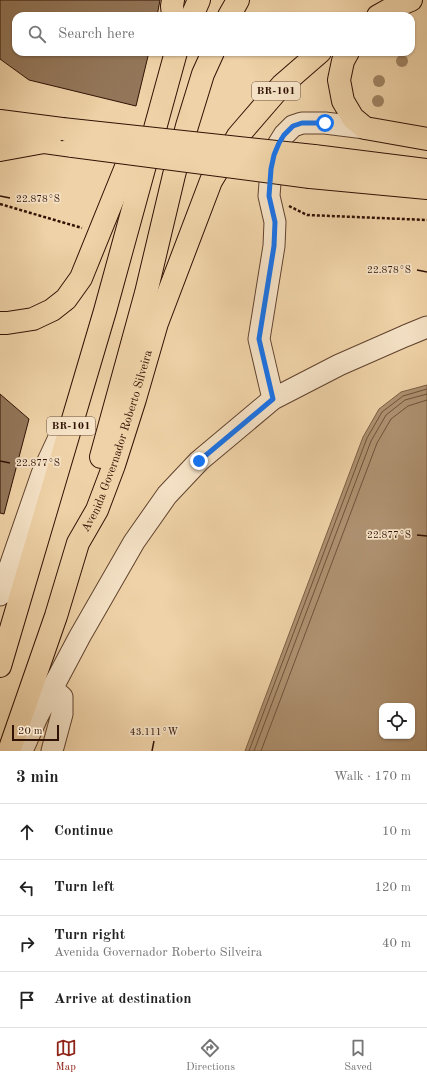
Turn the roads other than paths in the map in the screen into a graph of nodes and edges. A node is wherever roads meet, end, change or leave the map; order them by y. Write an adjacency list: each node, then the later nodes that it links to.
1 (173, 0): 4 (main road)
2 (199, 0): 5 (main road)
3 (238, 0): 6 (main road)
4 (173, 12)
5 (194, 12)
6 (231, 12)
7 (175, 56): 11 (main road, BR-101)
8 (211, 56): 25 (main road)
9 (315, 56): 25 (main road, Avenida Governador Roberto Silveira / BR-101)
10 (345, 56): 13 (main road)
11 (160, 110): 21 (main road); 23 (main road, BR-101)
12 (0, 121): 15 (main road)
13 (365, 128): 16 (main road); 24 (street)
14 (0, 136): 17 (main road)
15 (67, 137): 17 (main road); 19 (main road, bridge); 20 (main road, bridge)
16 (427, 139)
17 (44, 142): 18 (main road)
18 (0, 150)
19 (427, 170)
20 (427, 188)
21 (0, 323)
22 (427, 327): 24 (street)
23 (83, 389): 26 (street); 27 (main road, BR-101)
24 (273, 399): 28 (street)
25 (78, 543): 29 (main road, Avenida Governador Roberto Silveira / BR-101)
26 (0, 595)
27 (0, 666)
28 (52, 688): 30 (street); 31 (street)
29 (9, 751)
30 (22, 751)
31 (52, 751)

